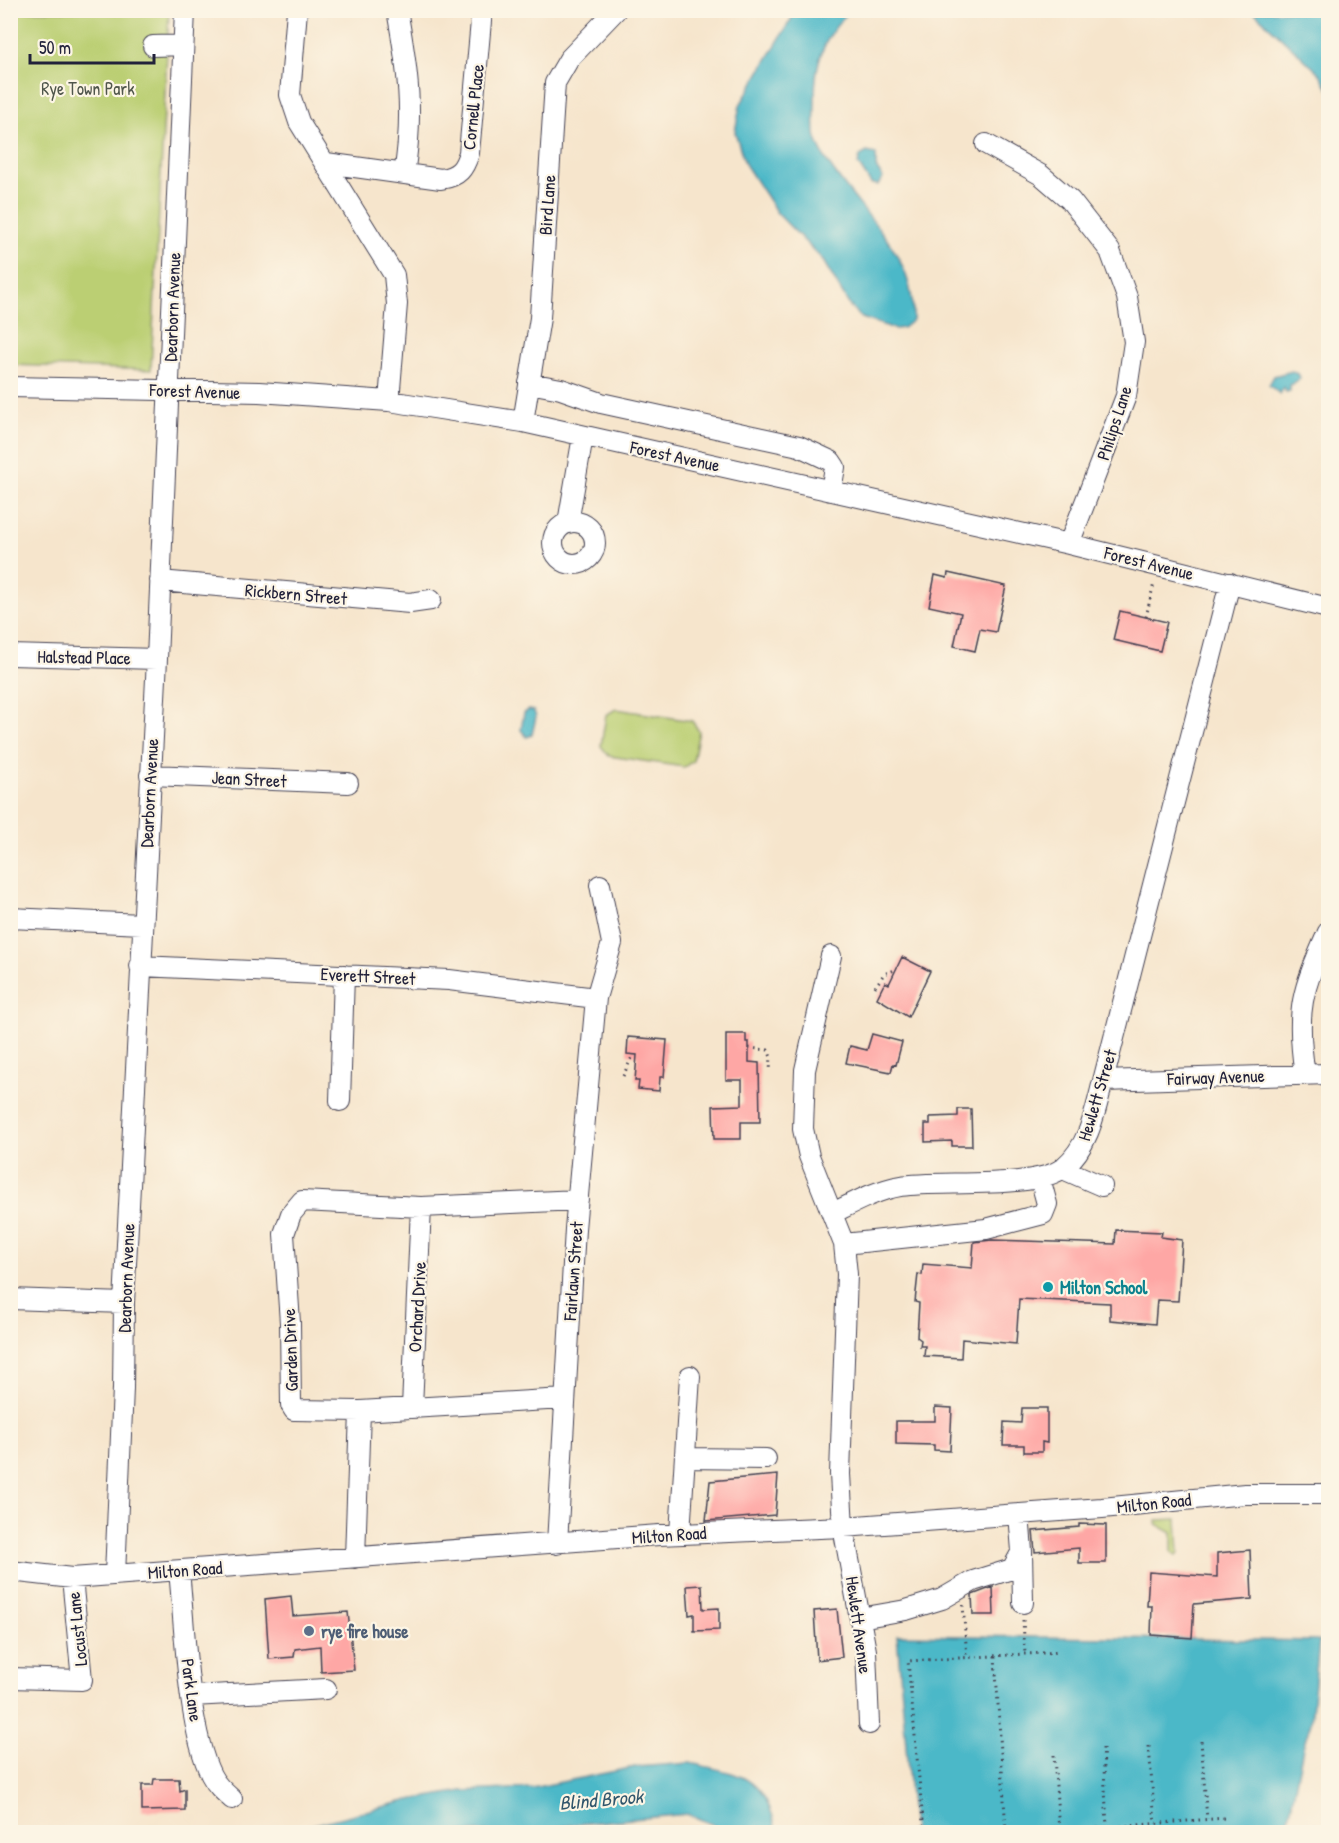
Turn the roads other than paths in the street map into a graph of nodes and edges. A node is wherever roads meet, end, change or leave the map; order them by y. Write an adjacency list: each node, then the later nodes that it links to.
1 (185, 10): 6 (street, Dearborn Avenue)
2 (297, 10): 9 (street)
3 (397, 10): 10 (street)
4 (482, 10): 10 (street, Cornell Place)
5 (616, 10): 11 (street, Bird Lane)
6 (183, 45): 7 (street); 13 (street, Dearborn Avenue)
7 (153, 46)
8 (986, 144): 19 (street, Philips Lane)
9 (326, 163): 10 (street, Cornell Place); 14 (street)
10 (404, 174)
11 (529, 383): 15 (street, Bird Lane); 17 (street)
12 (10, 387): 13 (street, Forest Avenue)
13 (168, 390): 14 (street, Forest Avenue); 20 (street, Dearborn Avenue)
14 (389, 401): 15 (street, Forest Avenue)
15 (522, 422): 16 (street, Forest Avenue)
16 (583, 436): 17 (street, Forest Avenue); 18 (street)
17 (831, 491): 19 (street, Forest Avenue)
18 (568, 523)
19 (1070, 544): 21 (street, Forest Avenue)
20 (160, 581): 22 (street, Rickbern Street); 25 (street, Dearborn Avenue)
21 (1230, 583): 23 (street, Forest Avenue); 38 (street, Hewlett Street)
22 (431, 600)
23 (1329, 608)
24 (10, 655): 25 (street, Halstead Place)
25 (157, 659): 26 (street, Dearborn Avenue)
26 (150, 775): 27 (street, Jean Street); 30 (street, Dearborn Avenue)
27 (348, 783)
28 (600, 885): 35 (street, Fairlawn Street)
29 (10, 918): 30 (street)
30 (142, 924): 33 (street, Dearborn Avenue)
31 (1329, 932): 37 (street)
32 (831, 956): 45 (street)
33 (140, 966): 34 (street, Everett Street); 48 (street, Dearborn Avenue)
34 (344, 975): 35 (street, Everett Street); 39 (street)
35 (596, 998): 43 (street, Fairlawn Street)
36 (1329, 1074): 37 (street, Fairway Avenue)
37 (1305, 1075): 38 (street, Fairway Avenue)
38 (1103, 1081): 40 (street, Hewlett Street)
39 (340, 1101)
40 (1063, 1169): 41 (street, Hewlett Street); 42 (street)
41 (1040, 1178): 45 (street, Hewlett Street); 46 (street)
42 (1102, 1186)
43 (578, 1200): 44 (street); 50 (street, Fairlawn Street)
44 (421, 1207): 51 (street, Orchard Drive); 52 (street, Garden Drive)
45 (833, 1213): 46 (street)
46 (844, 1244): 57 (street)
47 (10, 1299): 48 (street)
48 (124, 1303): 64 (street, Dearborn Avenue)
49 (690, 1376): 53 (street)
50 (564, 1399): 51 (street, Garden Drive); 59 (street, Fairlawn Street)
51 (412, 1407): 52 (street, Garden Drive)
52 (360, 1411): 61 (street)
53 (685, 1458): 54 (street); 58 (street)
54 (766, 1459)
55 (1329, 1494): 56 (street, Milton Road)
56 (1019, 1514): 57 (street, Milton Road); 60 (street)
57 (843, 1527): 58 (street, Milton Road); 67 (street, Hewlett Avenue)
58 (680, 1534): 59 (street, Milton Road)
59 (557, 1544): 61 (street, Milton Road)
60 (1022, 1551): 66 (street); 67 (street)
61 (355, 1558): 63 (street, Milton Road)
62 (10, 1571): 65 (street, Milton Road)
63 (179, 1571): 64 (street, Milton Road); 70 (street, Park Lane)
64 (115, 1575): 65 (street, Milton Road)
65 (72, 1578): 68 (street, Locust Lane)
66 (1023, 1603)
67 (860, 1618): 71 (street, Hewlett Avenue)
68 (10, 1678)
69 (326, 1689): 70 (street)
70 (192, 1696): 72 (street, Park Lane)
71 (869, 1724)
72 (232, 1798)

